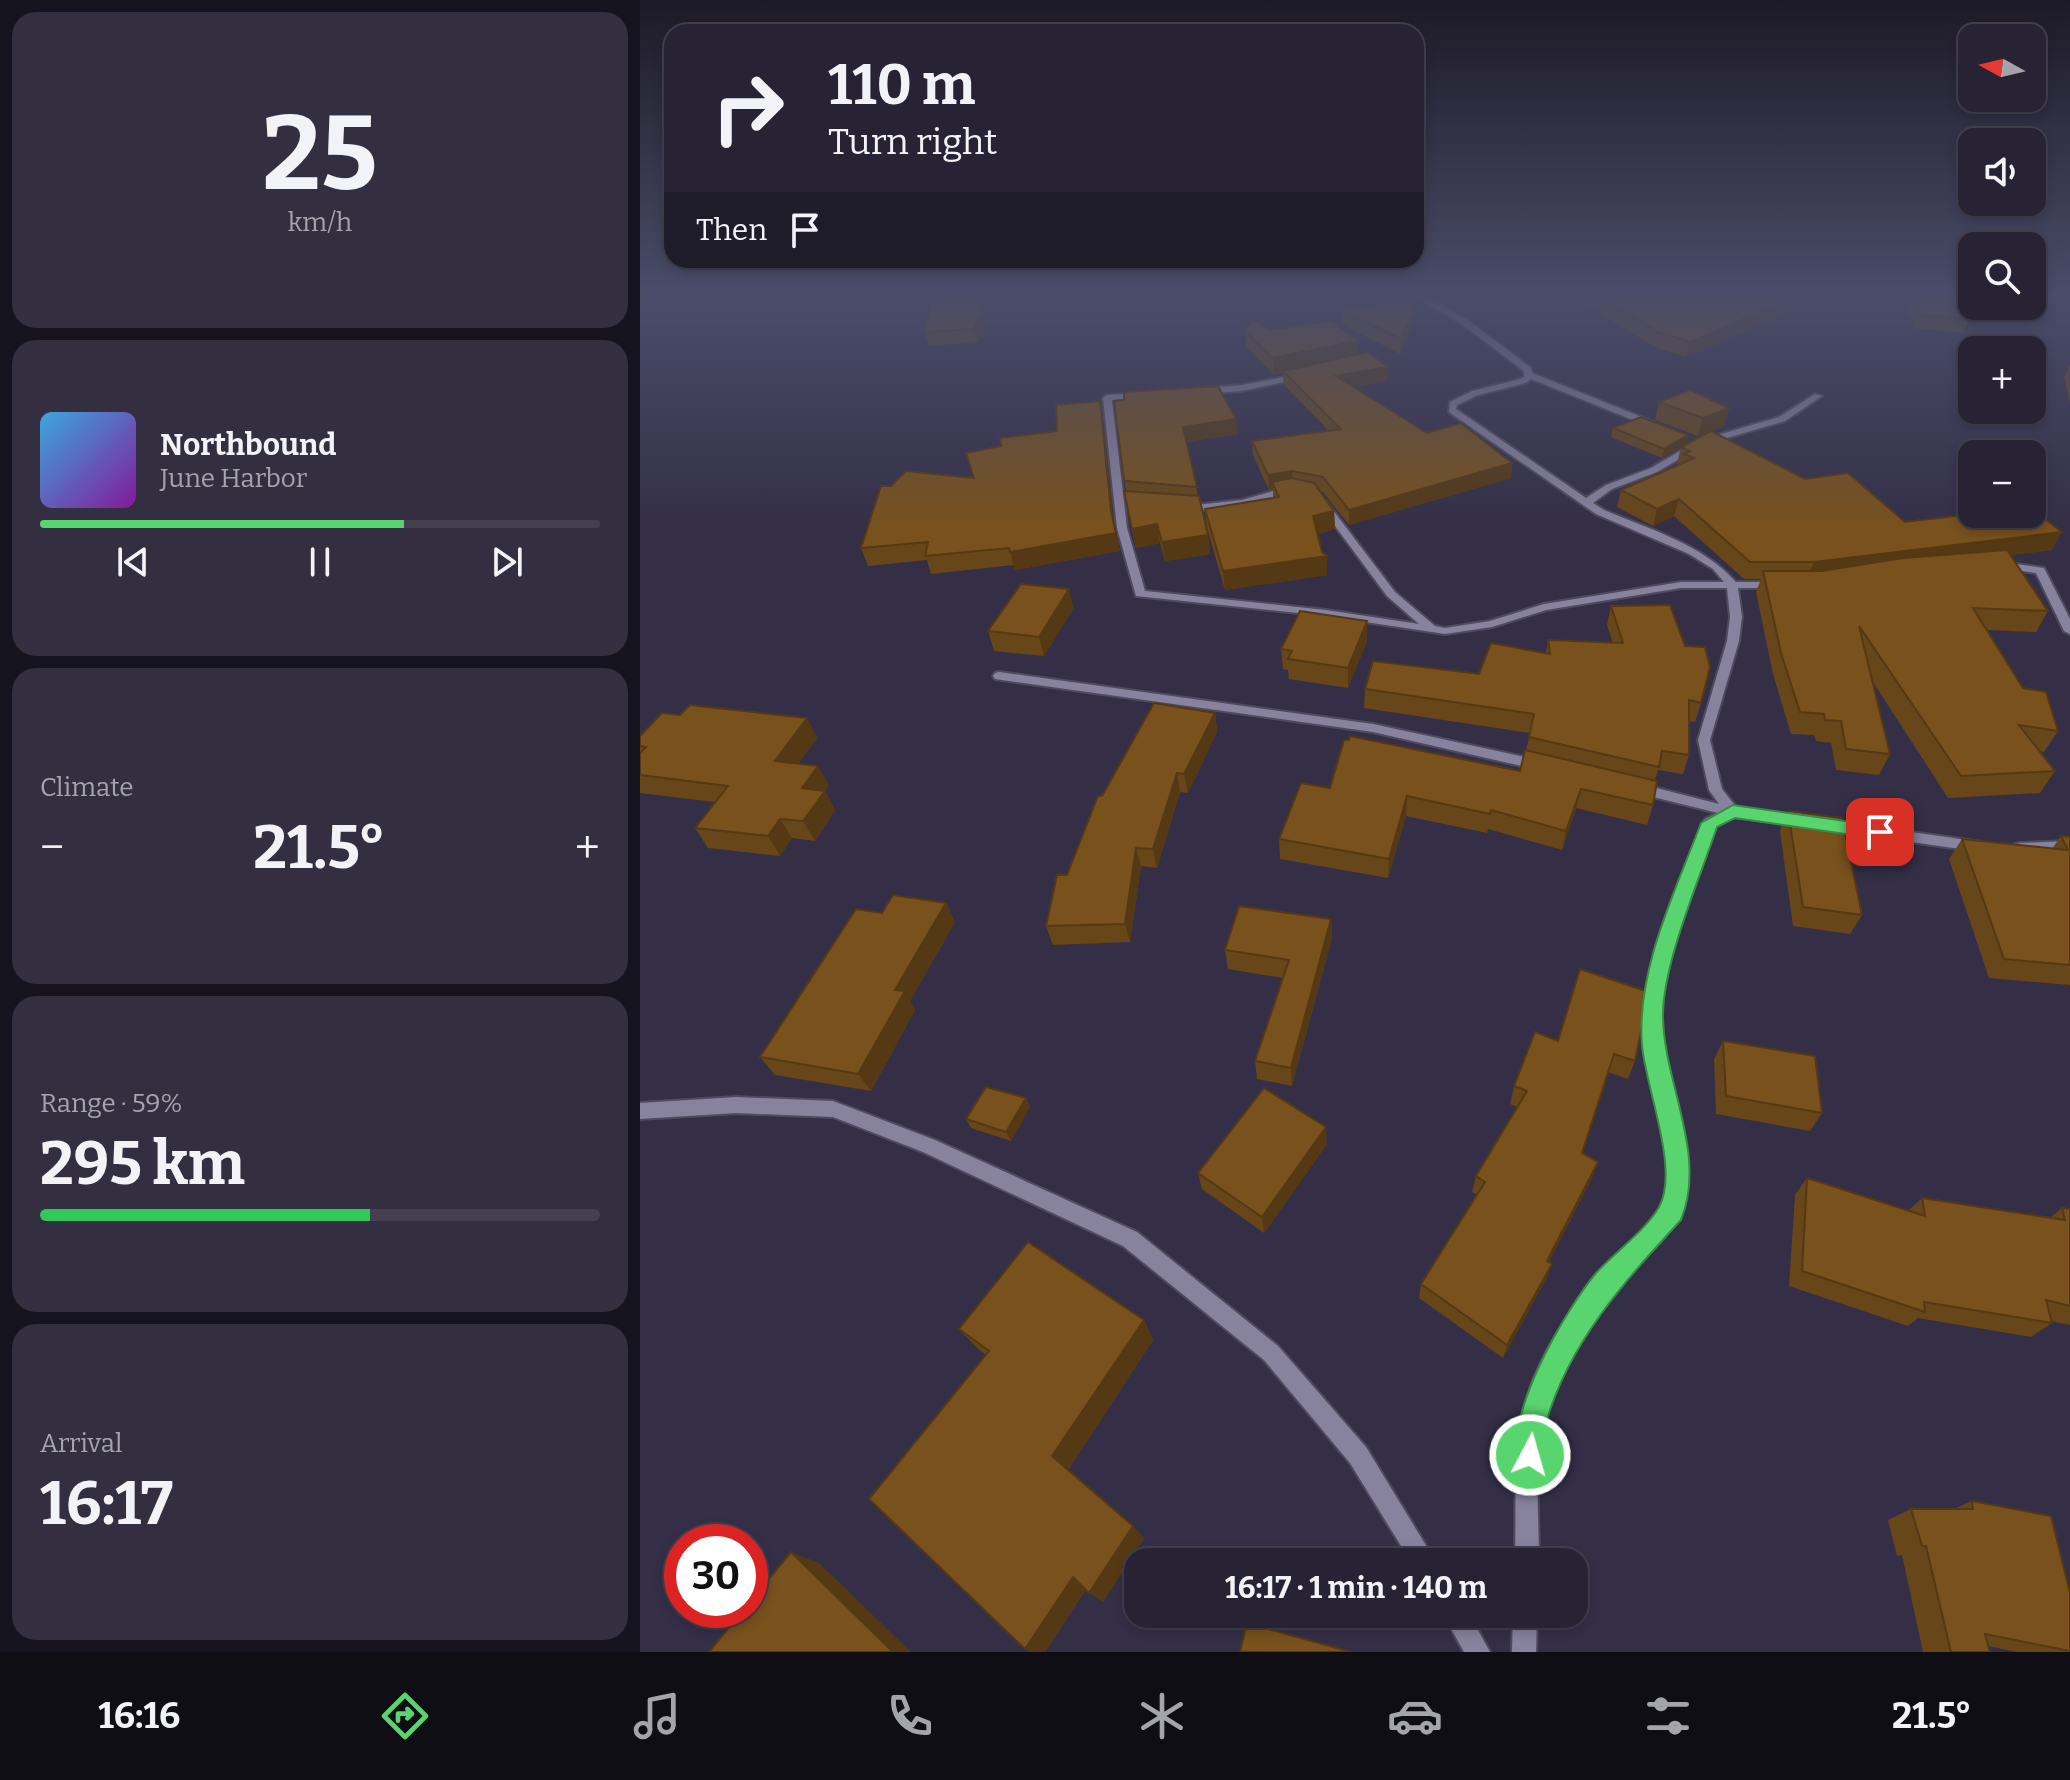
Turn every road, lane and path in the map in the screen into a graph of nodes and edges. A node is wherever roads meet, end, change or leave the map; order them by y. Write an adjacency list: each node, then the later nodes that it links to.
1 (1314, 373): 3 (street)
2 (1529, 375): 6 (street); 10 (street)
3 (1197, 391)
4 (1152, 395): 9 (street)
5 (1818, 396): 8 (street)
6 (1656, 426)
7 (1685, 437): 8 (street)
8 (1700, 443): 10 (street)
9 (1118, 502): 11 (street); 16 (street)
10 (1587, 502): 14 (street)
11 (1132, 504)
12 (1175, 509): 16 (street)
13 (1988, 566): 17 (street)
14 (1732, 584): 15 (street); 16 (street); 21 (street)
15 (1786, 585)
16 (1429, 626)
17 (2070, 631)
18 (999, 676): 19 (street)
19 (1558, 769)
20 (1616, 783): 21 (street)
21 (1733, 812): 23 (street); 27 (street)
22 (2070, 846): 24 (street)
23 (1994, 848)
24 (2009, 848)
25 (640, 1111): 26 (street)
26 (1415, 1548)
27 (1527, 1548)
28 (1463, 1628): 30 (street)
29 (1525, 1628): 31 (street)
30 (1478, 1652)
31 (1524, 1652)

